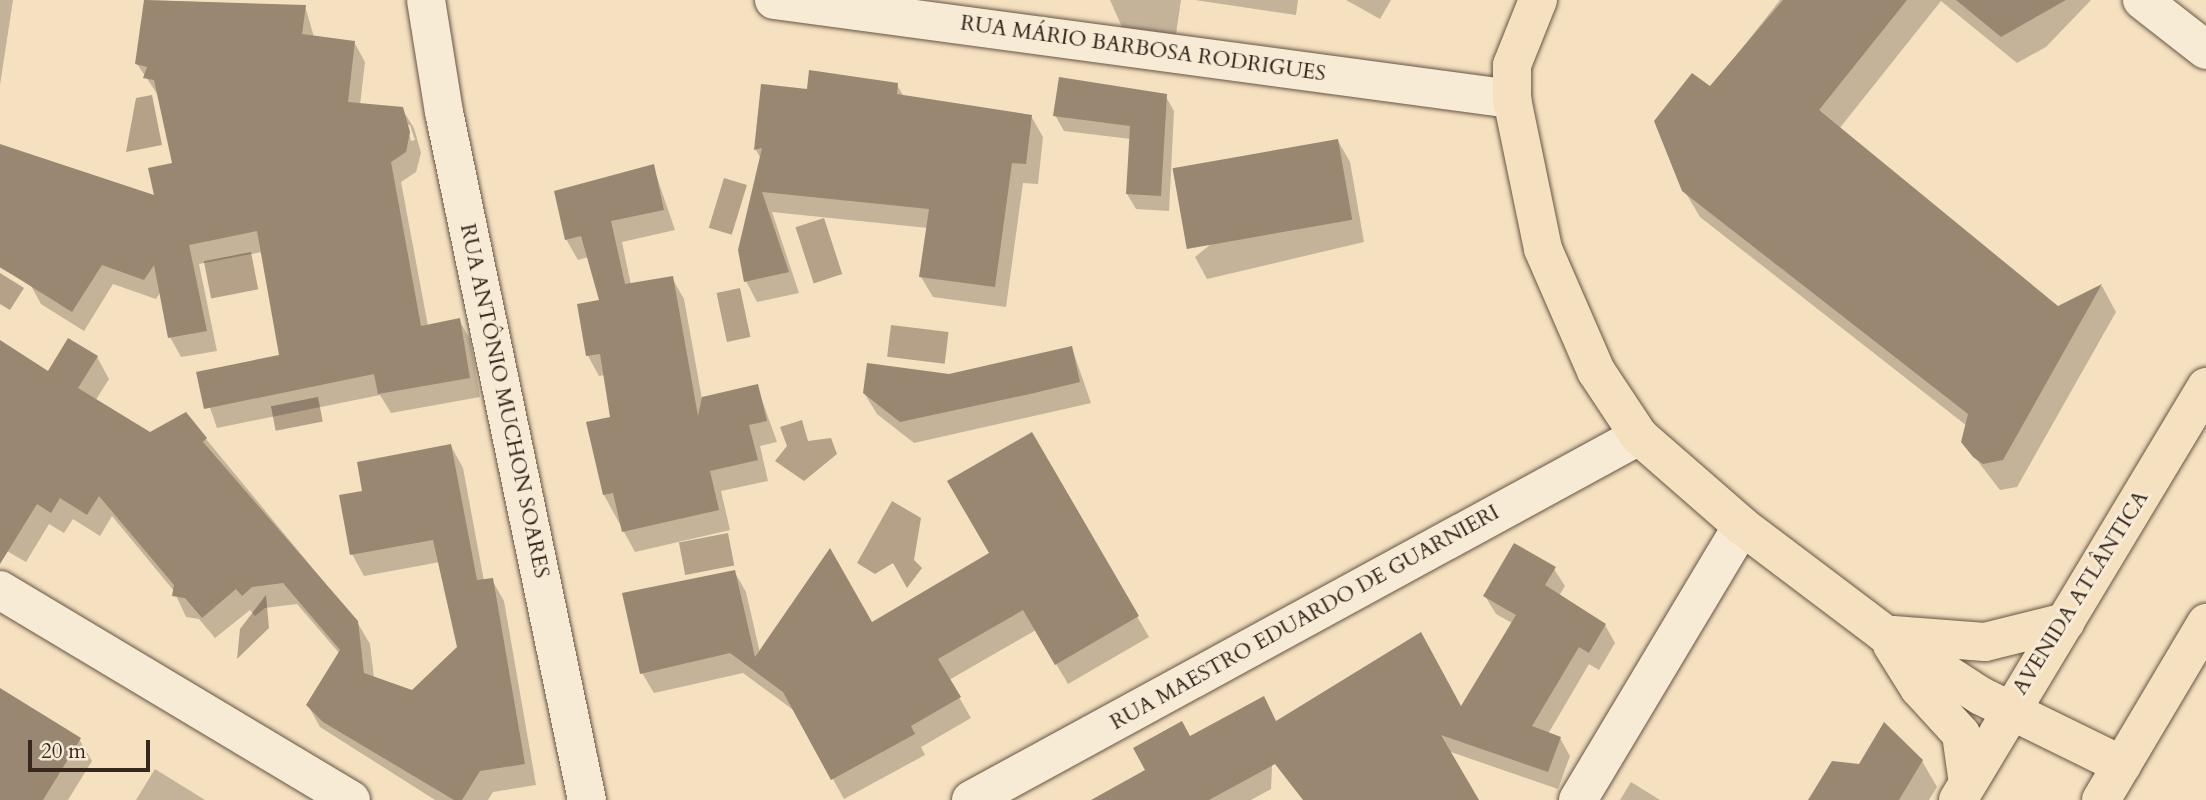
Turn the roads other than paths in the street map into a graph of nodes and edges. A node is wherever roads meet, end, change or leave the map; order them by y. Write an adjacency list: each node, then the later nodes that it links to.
1 (426, 0): 18 (street, RUA ANTÔNIO MUCHON SOARES)
2 (774, 0): 6 (street, RUA MÁRIO BARBOSA RODRIGUES)
3 (1538, 0): 6 (main road)
4 (2142, 0): 5 (street)
5 (2206, 50)
6 (1511, 99): 8 (main road)
7 (2206, 387): 11 (main road, AVENIDA ATLÂNTICA)
8 (1639, 436): 9 (main road); 19 (street, RUA MAESTRO EDUARDO DE GUARNIERI)
9 (1742, 526): 13 (main road); 20 (street)
10 (0, 590): 17 (street)
11 (2066, 622): 13 (main road); 14 (main road, AVENIDA ATLÂNTICA)
12 (2206, 623): 15 (main road)
13 (1885, 634): 14 (main road); 16 (main road)
14 (2011, 707): 15 (main road); 16 (main road, AVENIDA ATLÂNTICA)
15 (2122, 765): 21 (main road)
16 (1963, 791)
17 (351, 800)
18 (587, 800)
19 (971, 800)
20 (1578, 800)
21 (2101, 800)

